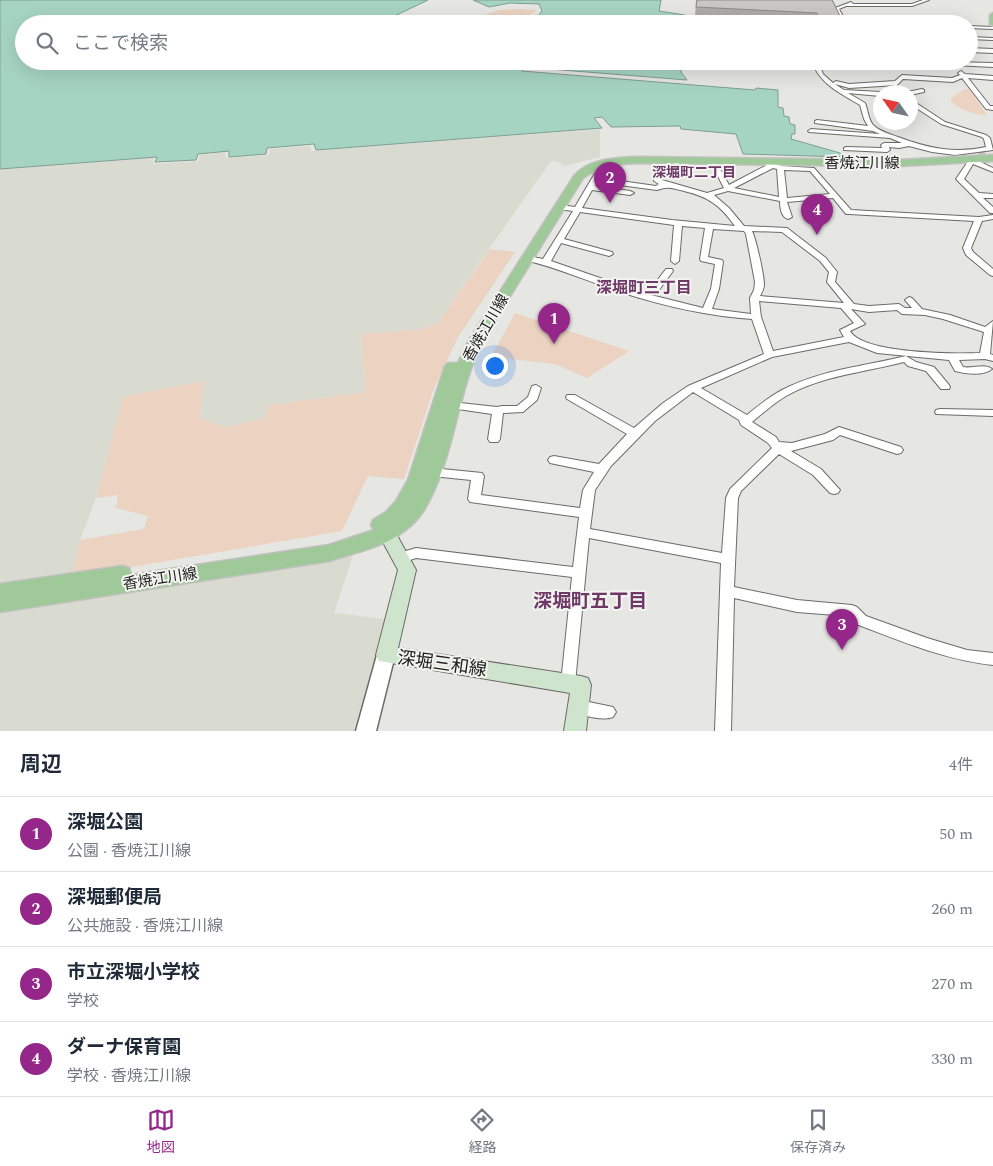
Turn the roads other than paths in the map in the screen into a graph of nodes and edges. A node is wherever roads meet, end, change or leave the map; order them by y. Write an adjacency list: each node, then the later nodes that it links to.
1 (859, 0): 4 (street)
2 (896, 0): 5 (street)
3 (927, 0): 5 (street)
4 (845, 5): 5 (street); 6 (street)
5 (912, 5)
6 (840, 15)
7 (993, 15): 8 (main road)
8 (993, 24)
9 (978, 27): 10 (street); 12 (street)
10 (993, 28)
11 (978, 38): 12 (street)
12 (991, 39)
13 (978, 42): 15 (street)
14 (978, 51): 15 (street)
15 (986, 51): 16 (street)
16 (993, 51)
17 (978, 65): 18 (street)
18 (993, 66)
19 (818, 70): 23 (street)
20 (958, 70): 21 (street)
21 (964, 76): 22 (street); 23 (street); 29 (street)
22 (993, 78)
23 (830, 83): 24 (street)
24 (843, 91): 27 (street); 31 (street)
25 (922, 91): 26 (street)
26 (918, 92)
27 (873, 93)
28 (918, 107): 38 (street)
29 (993, 108)
30 (816, 122): 32 (street)
31 (873, 128)
32 (873, 129)
33 (876, 130): 35 (street)
34 (811, 131): 35 (street)
35 (891, 136): 36 (street)
36 (908, 144): 37 (street); 38 (street)
37 (846, 149)
38 (992, 153): 41 (main road, 香焼江川線)
39 (676, 160): 40 (main road, 香焼江川線); 42 (main road, 香焼江川線); 47 (street)
40 (713, 161): 43 (main road, 香焼江川線); 49 (street)
41 (823, 161): 42 (main road, 香焼江川線); 43 (main road, 香焼江川線)
42 (607, 162): 46 (main road, 香焼江川線)
43 (767, 164): 44 (street); 49 (street)
44 (780, 168): 53 (street); 55 (street)
45 (993, 170): 52 (street)
46 (585, 174): 47 (street); 48 (street); 56 (main road, 香焼江川線); 111 (main road, 香焼江川線)
47 (665, 184): 51 (street)
48 (590, 188): 50 (street); 57 (street)
49 (729, 189): 51 (street); 55 (street)
50 (630, 193)
51 (707, 195): 65 (street)
52 (976, 195): 54 (street); 58 (street)
53 (836, 196): 55 (street); 60 (street)
54 (993, 196)
55 (785, 200): 59 (street)
56 (563, 207): 57 (street); 66 (main road, 香焼江川線)
57 (576, 209): 62 (street); 67 (street)
58 (993, 211)
59 (788, 216)
60 (981, 218): 61 (street); 64 (street); 73 (street)
61 (993, 218)
62 (678, 224): 63 (street); 70 (street)
63 (709, 227): 65 (street); 79 (street)
64 (993, 227)
65 (744, 229): 75 (street); 77 (street)
66 (545, 232): 67 (street); 69 (main road, 香焼江川線)
67 (559, 237): 68 (street); 71 (street)
68 (609, 254)
69 (528, 258): 71 (street); 91 (main road, 香焼江川線)
70 (674, 261)
71 (546, 262): 74 (street)
72 (670, 271): 74 (street)
73 (993, 273)
74 (646, 295): 79 (street)
75 (754, 298): 77 (street); 80 (street)
76 (909, 300): 78 (street)
77 (848, 306): 78 (street); 82 (street)
78 (918, 310): 81 (street)
79 (706, 312): 80 (street)
80 (756, 317): 83 (street)
81 (991, 327): 85 (street)
82 (850, 339): 83 (street); 84 (street)
83 (770, 355): 89 (street)
84 (952, 357): 85 (street); 86 (street)
85 (989, 357)
86 (987, 369)
87 (945, 387): 95 (street)
88 (536, 388): 92 (street)
89 (692, 388): 95 (street); 96 (street)
90 (571, 397): 96 (street)
91 (455, 406): 92 (street); 102 (main road, 香焼江川線)
92 (498, 411): 97 (street)
93 (940, 412): 94 (street)
94 (993, 413)
95 (744, 422): 98 (street)
96 (636, 434): 101 (street)
97 (494, 439)
98 (777, 446): 99 (street); 103 (street); 108 (street)
99 (897, 450)
100 (554, 460): 101 (street)
101 (602, 469): 104 (street)
102 (432, 472): 104 (street); 106 (main road, 香焼江川線)
103 (834, 490)
104 (585, 513): 105 (street)
105 (584, 532): 108 (street); 109 (street)
106 (387, 533): 107 (main road, 深堀三和線); 112 (main road, 香焼江川線)
107 (408, 556): 109 (street); 113 (main road, 深堀三和線)
108 (728, 559): 110 (street)
109 (580, 573): 115 (street)
110 (727, 591): 114 (street); 120 (street)
111 (0, 592)
112 (0, 603)
113 (398, 657): 115 (main road, 深堀三和線); 118 (street)
114 (993, 659)
115 (568, 683): 116 (main road)
116 (579, 707): 117 (street); 119 (main road)
117 (608, 712)
118 (366, 731)
119 (575, 731)
120 (723, 731)

